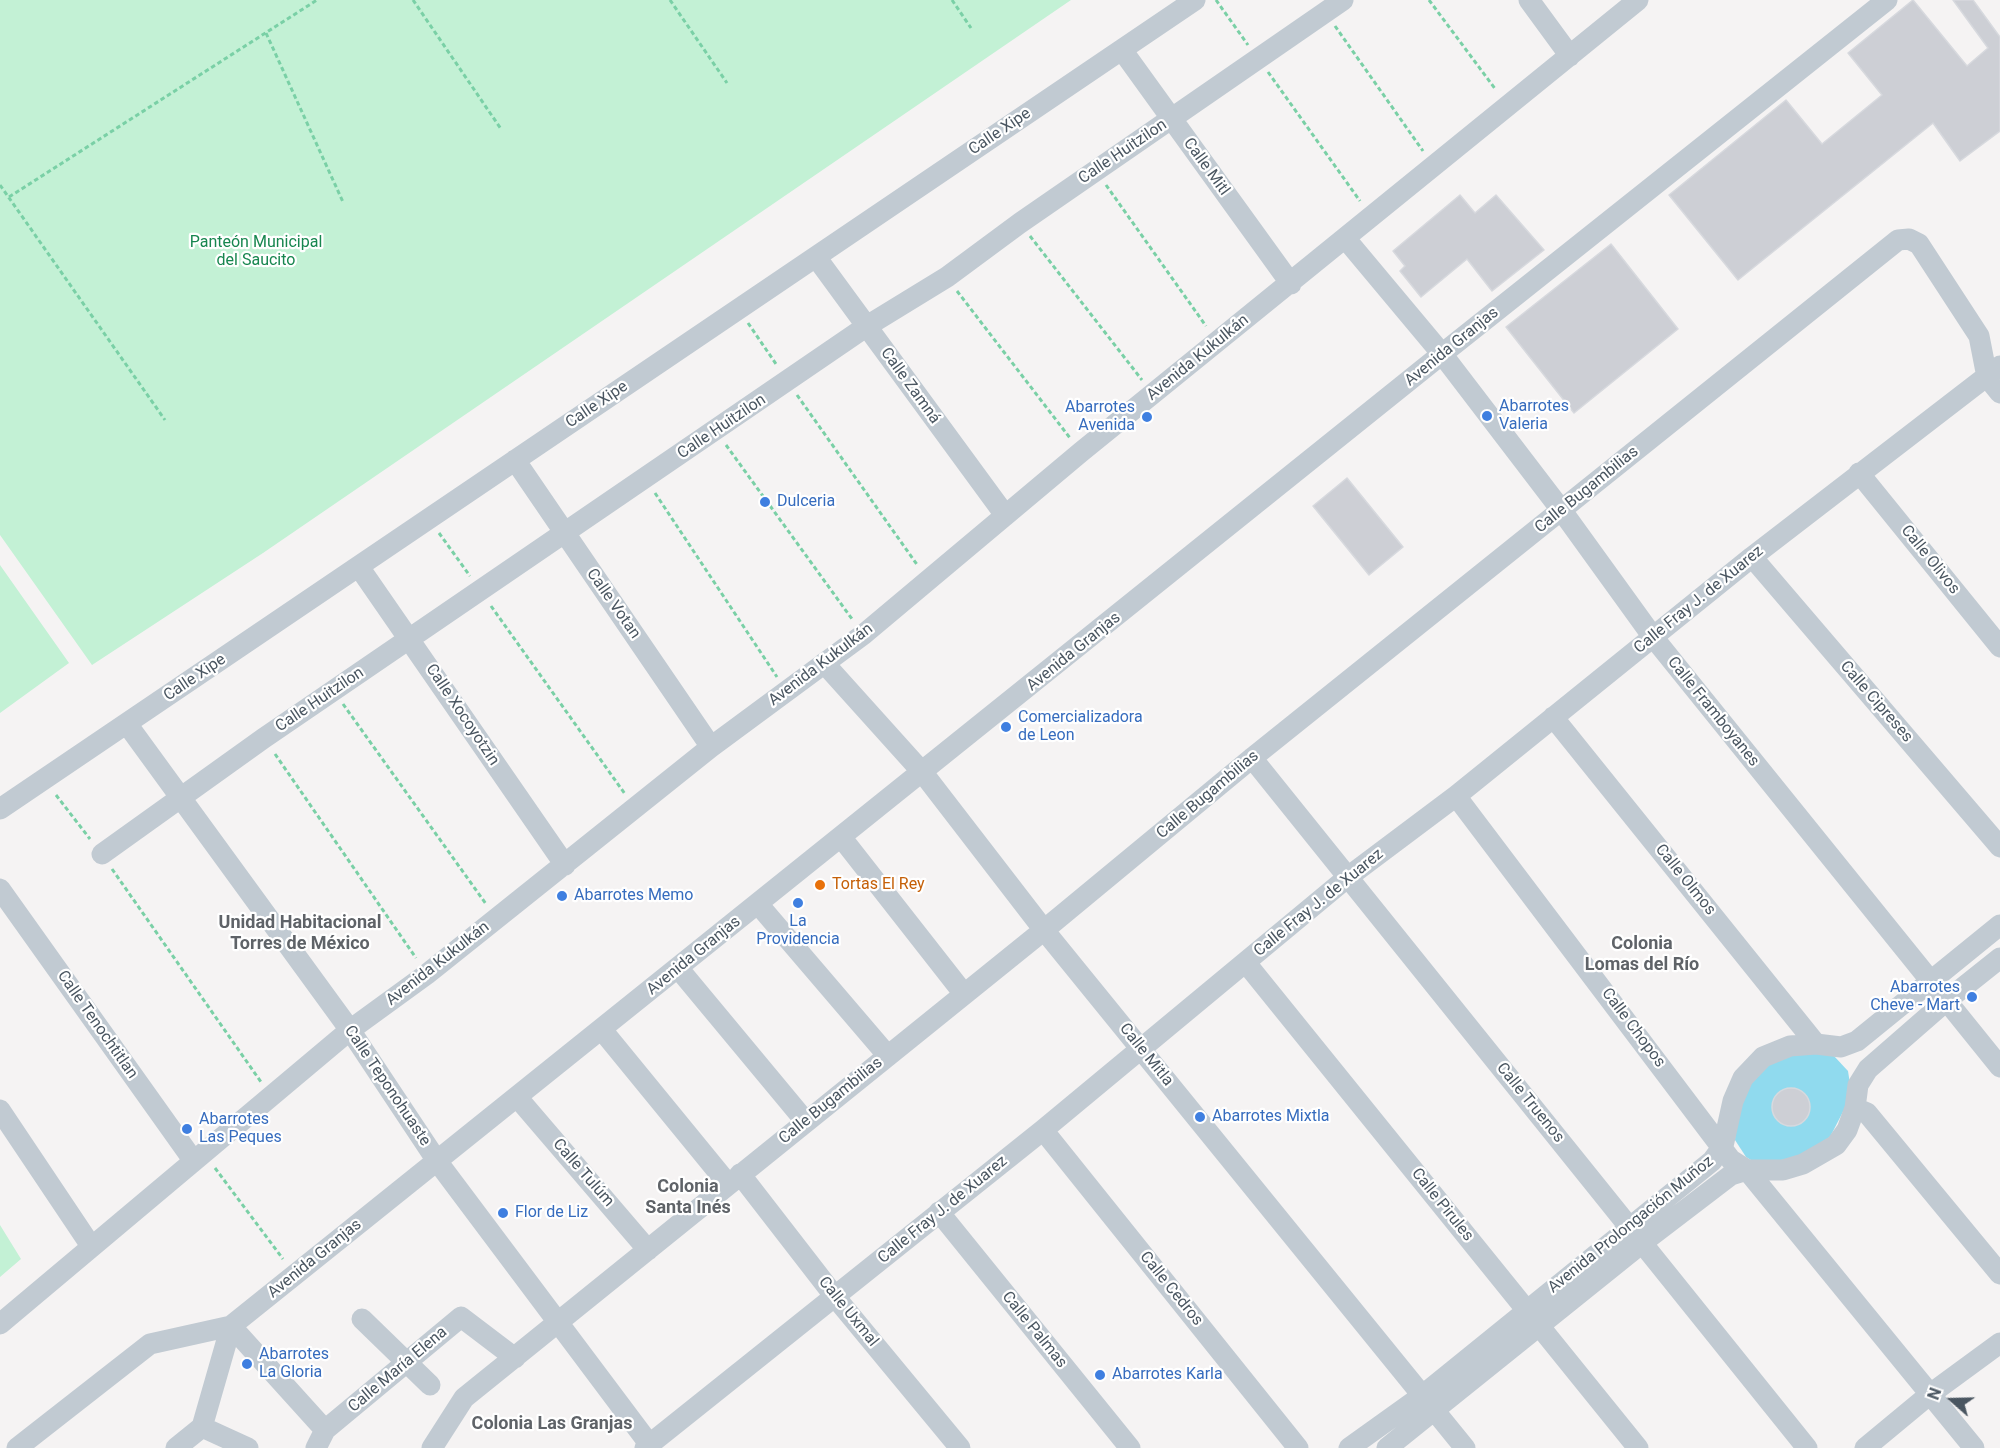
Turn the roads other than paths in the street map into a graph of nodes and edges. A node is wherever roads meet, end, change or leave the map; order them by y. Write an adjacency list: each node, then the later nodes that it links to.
1 (1195, 0): 6 (street, Calle Xipe)
2 (1343, 0): 8 (street, Calle Huitzilon)
3 (1529, 0): 7 (street)
4 (1638, 0): 7 (street, Avenida Kukulkán)
5 (1887, 0): 15 (street, Avenida Granjas)
6 (1122, 50): 8 (street, Calle Mitl); 10 (street, Calle Xipe)
7 (1570, 56): 9 (street, Avenida Kukulkán)
8 (1172, 119): 11 (street, Calle Mitl); 12 (street, Calle Huitzilon)
9 (1345, 238): 11 (street, Avenida Kukulkán); 15 (street, Calle Framboyanes)
10 (816, 257): 12 (street, Calle Zamná); 17 (street, Calle Xipe)
11 (1291, 284): 20 (street, Avenida Kukulkán)
12 (867, 326): 20 (street, Calle Zamná); 21 (street, Calle Huitzilon)
13 (1979, 336): 14 (street, Calle Bugambilias); 16 (street, Calle Bugambilias); 19 (street, Calle Bugambilias)
14 (2000, 347)
15 (1442, 354): 19 (street, Calle Framboyanes); 32 (street, Avenida Granjas)
16 (1996, 379): 18 (street, Calle Fray J. de Xuarez)
17 (515, 460): 21 (street, Calle Votan); 23 (street, Calle Xipe)
18 (1859, 473): 22 (street, Calle Fray J. de Xuarez); 26 (street, Calle Olivos)
19 (1562, 511): 24 (street, Calle Framboyanes); 31 (street, Calle Bugambilias)
20 (1005, 515): 27 (street, Avenida Kukulkán)
21 (564, 534): 25 (street, Calle Huitzilon); 30 (street, Calle Votan)
22 (1752, 557): 24 (street, Calle Fray J. de Xuarez); 37 (street, Calle Cipreses)
23 (358, 567): 25 (street, Calle Xocoyotzin); 29 (street, Calle Xipe)
24 (1653, 637): 28 (street, Calle Fray J. de Xuarez); 48 (street, Calle Framboyanes)
25 (410, 639): 34 (street, Calle Huitzilon); 39 (street, Calle Xocoyotzin)
26 (2000, 647)
27 (824, 663): 30 (street, Avenida Kukulkán); 32 (street, Calle Mitla)
28 (1553, 717): 33 (street, Calle Fray J. de Xuarez); 53 (street, Calle Olmos)
29 (127, 724): 34 (street, Calle Teponohuaste); 35 (street, Calle Xipe)
30 (711, 747): 39 (street, Avenida Kukulkán)
31 (1252, 758): 40 (street, Calle Truenos); 44 (street, Calle Bugambilias)
32 (923, 773): 36 (street, Avenida Granjas); 44 (street, Calle Mitla)
33 (1456, 796): 40 (street, Calle Fray J. de Xuarez); 64 (street, Calle Chopos)
34 (180, 798): 38 (street, Calle Huitzilon); 51 (street, Calle Teponohuaste)
35 (0, 809)
36 (841, 837): 42 (street, Avenida Granjas); 49 (street)
37 (2000, 847)
38 (102, 854)
39 (565, 865): 51 (street, Avenida Kukulkán)
40 (1348, 877): 46 (street, Calle Fray J. de Xuarez); 70 (street, Calle Truenos)
41 (0, 889): 65 (street, Calle Tenochtitlan)
42 (758, 904): 47 (street, Avenida Granjas); 56 (street)
43 (2000, 925): 48 (street)
44 (1044, 930): 49 (street, Calle Bugambilias); 55 (street, Calle Mitla)
45 (2000, 958): 50 (street)
46 (1246, 963): 55 (street, Calle Fray J. de Xuarez); 75 (street, Calle Pirules)
47 (678, 968): 52 (street, Avenida Granjas); 62 (street)
48 (1929, 982): 50 (street, Calle Framboyanes); 54 (street)
49 (964, 994): 56 (street, Calle Bugambilias)
50 (1946, 1000): 57 (street, Calle Framboyanes); 58 (street)
51 (351, 1030): 65 (street, Avenida Kukulkán); 66 (street, Calle Teponohuaste)
52 (602, 1030): 59 (street, Avenida Granjas); 68 (street, Calle Uxmal)
53 (1816, 1044): 54 (street, Avenida Prolongación Muñoz); 64 (street, Avenida Prolongación Muñoz)
54 (1841, 1047): 58 (street)
55 (1142, 1050): 63 (street, Calle Fray J. de Xuarez); 85 (street, Calle Mitla)
56 (888, 1056): 62 (street, Calle Bugambilias)
57 (2000, 1067)
58 (1858, 1085): 60 (street, Avenida Prolongación Muñoz)
59 (517, 1097): 66 (street, Avenida Granjas); 72 (street, Calle Tulúm)
60 (1855, 1108): 67 (street, Avenida Prolongación Muñoz); 73 (street)
61 (0, 1110): 71 (street)
62 (806, 1122): 68 (street, Calle Bugambilias)
63 (1043, 1130): 69 (street, Calle Fray J. de Xuarez); 95 (street, Calle Cedros)
64 (1723, 1146): 67 (street); 70 (street, Avenida Prolongación Muñoz)
65 (198, 1156): 71 (street, Avenida Kukulkán)
66 (437, 1161): 77 (street, Calle Teponohuaste); 79 (street, Avenida Granjas)
67 (1747, 1170): 70 (street, Avenida Prolongación Muñoz); 84 (street)
68 (734, 1179): 72 (street, Calle Bugambilias); 74 (street, Calle Uxmal)
69 (939, 1212): 74 (street, Calle Fray J. de Xuarez); 94 (street, Calle Palmas)
70 (1636, 1235): 75 (street, Avenida Prolongación Muñoz); 100 (street, Calle Truenos)
71 (91, 1246): 78 (street, Avenida Kukulkán)
72 (648, 1250): 77 (street, Calle Bugambilias)
73 (2000, 1274)
74 (836, 1298): 88 (street, Calle Fray J. de Xuarez); 93 (street, Calle Uxmal)
75 (1533, 1318): 85 (street, Avenida Prolongación Muñoz); 99 (street, Calle Pirules)
76 (362, 1320): 82 (street)
77 (560, 1322): 81 (street, Calle Bugambilias); 88 (street, Calle Teponohuaste)
78 (0, 1324)
79 (231, 1326): 86 (street); 87 (street); 89 (street)
80 (2000, 1343): 84 (street)
81 (515, 1358): 82 (street, Calle María Elena); 92 (street, Calle Bugambilias)
82 (405, 1364): 83 (street); 87 (street, Calle María Elena)
83 (430, 1385)
84 (1929, 1395): 101 (street); 102 (street)
85 (1429, 1402): 96 (street, Avenida Prolongación Muñoz); 97 (street, Avenida Prolongación Muñoz); 98 (street, Calle Mitla)
86 (202, 1427): 90 (street); 91 (street)
87 (320, 1439)
88 (647, 1446)
89 (17, 1448)
90 (176, 1448)
91 (248, 1448)
92 (432, 1448)
93 (960, 1448)
94 (1130, 1448)
95 (1298, 1448)
96 (1349, 1448)
97 (1387, 1448)
98 (1465, 1448)
99 (1638, 1448)
100 (1807, 1448)
101 (1865, 1448)
102 (1974, 1448)

